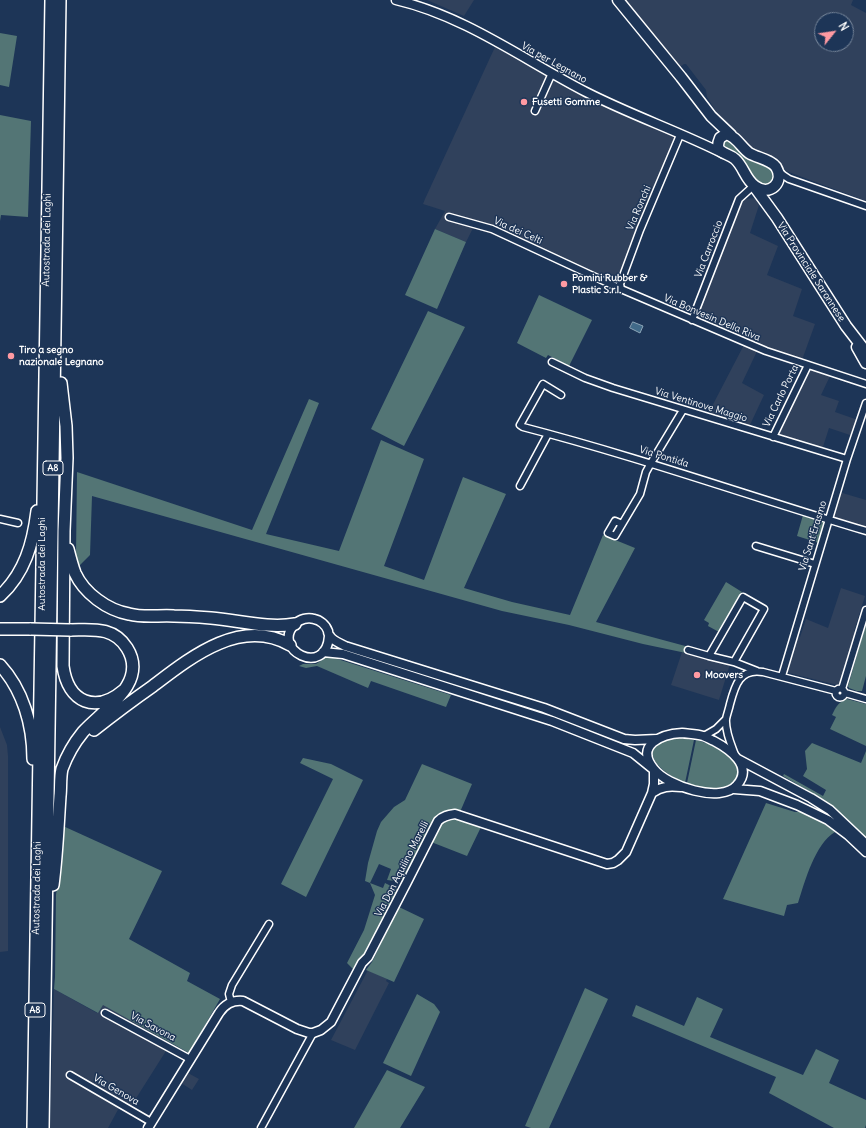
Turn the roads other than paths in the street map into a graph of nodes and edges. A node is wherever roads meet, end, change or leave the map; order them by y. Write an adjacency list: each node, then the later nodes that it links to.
1 (51, 0): 37 (highway, Autostrada dei Laghi / A8)
2 (60, 0): 21 (highway, Autostrada dei Laghi / A8)
3 (396, 0): 5 (street, Via per Legnano)
4 (618, 0): 7 (main road)
5 (552, 73): 6 (street); 8 (street, Via per Legnano)
6 (535, 111)
7 (711, 116): 9 (main road); 10 (main road)
8 (680, 135): 11 (street, Via per Legnano); 22 (street, Via Ronchi)
9 (731, 135): 10 (main road); 13 (main road)
10 (719, 140): 11 (street, Via per Legnano); 12 (main road)
11 (704, 144): 12 (street, Via per Legnano)
12 (722, 153): 16 (main road, Via Provinciale Saronnese)
13 (776, 168): 14 (street); 15 (main road, Via Provinciale Saronnese)
14 (790, 179): 15 (street); 17 (street)
15 (776, 184): 16 (main road); 19 (main road, Via Provinciale Saronnese)
16 (752, 187): 19 (main road, Via Provinciale Saronnese); 23 (street, Via Carroccio)
17 (866, 206)
18 (448, 217): 20 (street, Via dei Celti)
19 (777, 218): 24 (main road, Via Provinciale Saronnese)
20 (555, 258): 22 (street, Via Bonvesin Della Riva)
21 (56, 288): 39 (highway); 76 (highway, Autostrada dei Laghi / A8)
22 (621, 289): 23 (street, Via Bonvesin Della Riva)
23 (692, 320): 28 (street, Via Bonvesin Della Riva)
24 (846, 326): 25 (main road, Via Provinciale Saronnese); 27 (main road, Via Provinciale Saronnese)
25 (866, 352)
26 (552, 362): 32 (street, Via Ventinove Maggio)
27 (866, 363)
28 (808, 364): 29 (street, Via Bonvesin Della Riva); 34 (street, Via Carlo Porta)
29 (866, 384)
30 (561, 395): 33 (street, Via Pontida)
31 (866, 403): 35 (street, Via Sant'Erasmo)
32 (683, 410): 34 (street, Via Ventinove Maggio); 36 (street)
33 (548, 434): 36 (street, Via Pontida); 38 (street)
34 (773, 437): 35 (street, Via Ventinove Maggio)
35 (847, 459): 41 (street, Via Sant'Erasmo)
36 (651, 463): 41 (street, Via Pontida); 43 (street)
37 (43, 465): 47 (highway); 74 (highway, Autostrada dei Laghi / A8)
38 (520, 486)
39 (66, 491): 49 (highway); 60 (highway)
40 (0, 519): 42 (street)
41 (829, 520): 44 (street, Via Pontida); 46 (street, Via Sant'Erasmo)
42 (18, 523)
43 (622, 524)
44 (866, 531)
45 (756, 546): 46 (street)
46 (815, 564): 59 (street, Via Sant'Erasmo)
47 (0, 596)
48 (866, 610): 61 (street)
49 (295, 624): 51 (street); 52 (street)
50 (0, 629): 60 (highway, bridge)
51 (329, 636): 54 (street); 65 (street)
52 (290, 645): 54 (street); 71 (highway)
53 (688, 650): 55 (street)
54 (323, 652): 67 (street)
55 (709, 656): 56 (street); 56 (street)
56 (734, 662): 58 (street)
57 (0, 665): 74 (highway)
58 (757, 671): 59 (street); 63 (street)
59 (782, 676): 61 (street)
60 (124, 690): 71 (highway)
61 (841, 691): 62 (street)
62 (866, 699)
63 (726, 719): 64 (street); 66 (street)
64 (703, 736): 65 (street); 66 (street)
65 (658, 739): 67 (street)
66 (737, 757): 69 (street); 72 (street)
67 (654, 770): 68 (street); 70 (street, Via Don Aquilino Marelli)
68 (684, 788): 69 (street); 70 (street)
69 (734, 789): 73 (street)
70 (652, 793): 79 (street, Via Don Aquilino Marelli)
71 (60, 794): 76 (highway)
72 (866, 844)
73 (866, 852)
74 (37, 892): 83 (highway, Autostrada dei Laghi / A8)
75 (269, 924): 77 (street)
76 (46, 937): 84 (highway, Autostrada dei Laghi / A8)
77 (231, 1002): 79 (street); 80 (street)
78 (105, 1013): 80 (street, Via Savona)
79 (314, 1033): 85 (street)
80 (190, 1059): 82 (street)
81 (70, 1075): 82 (street, Via Genova)
82 (149, 1125)
83 (33, 1128)
84 (43, 1128)
85 (261, 1128)

